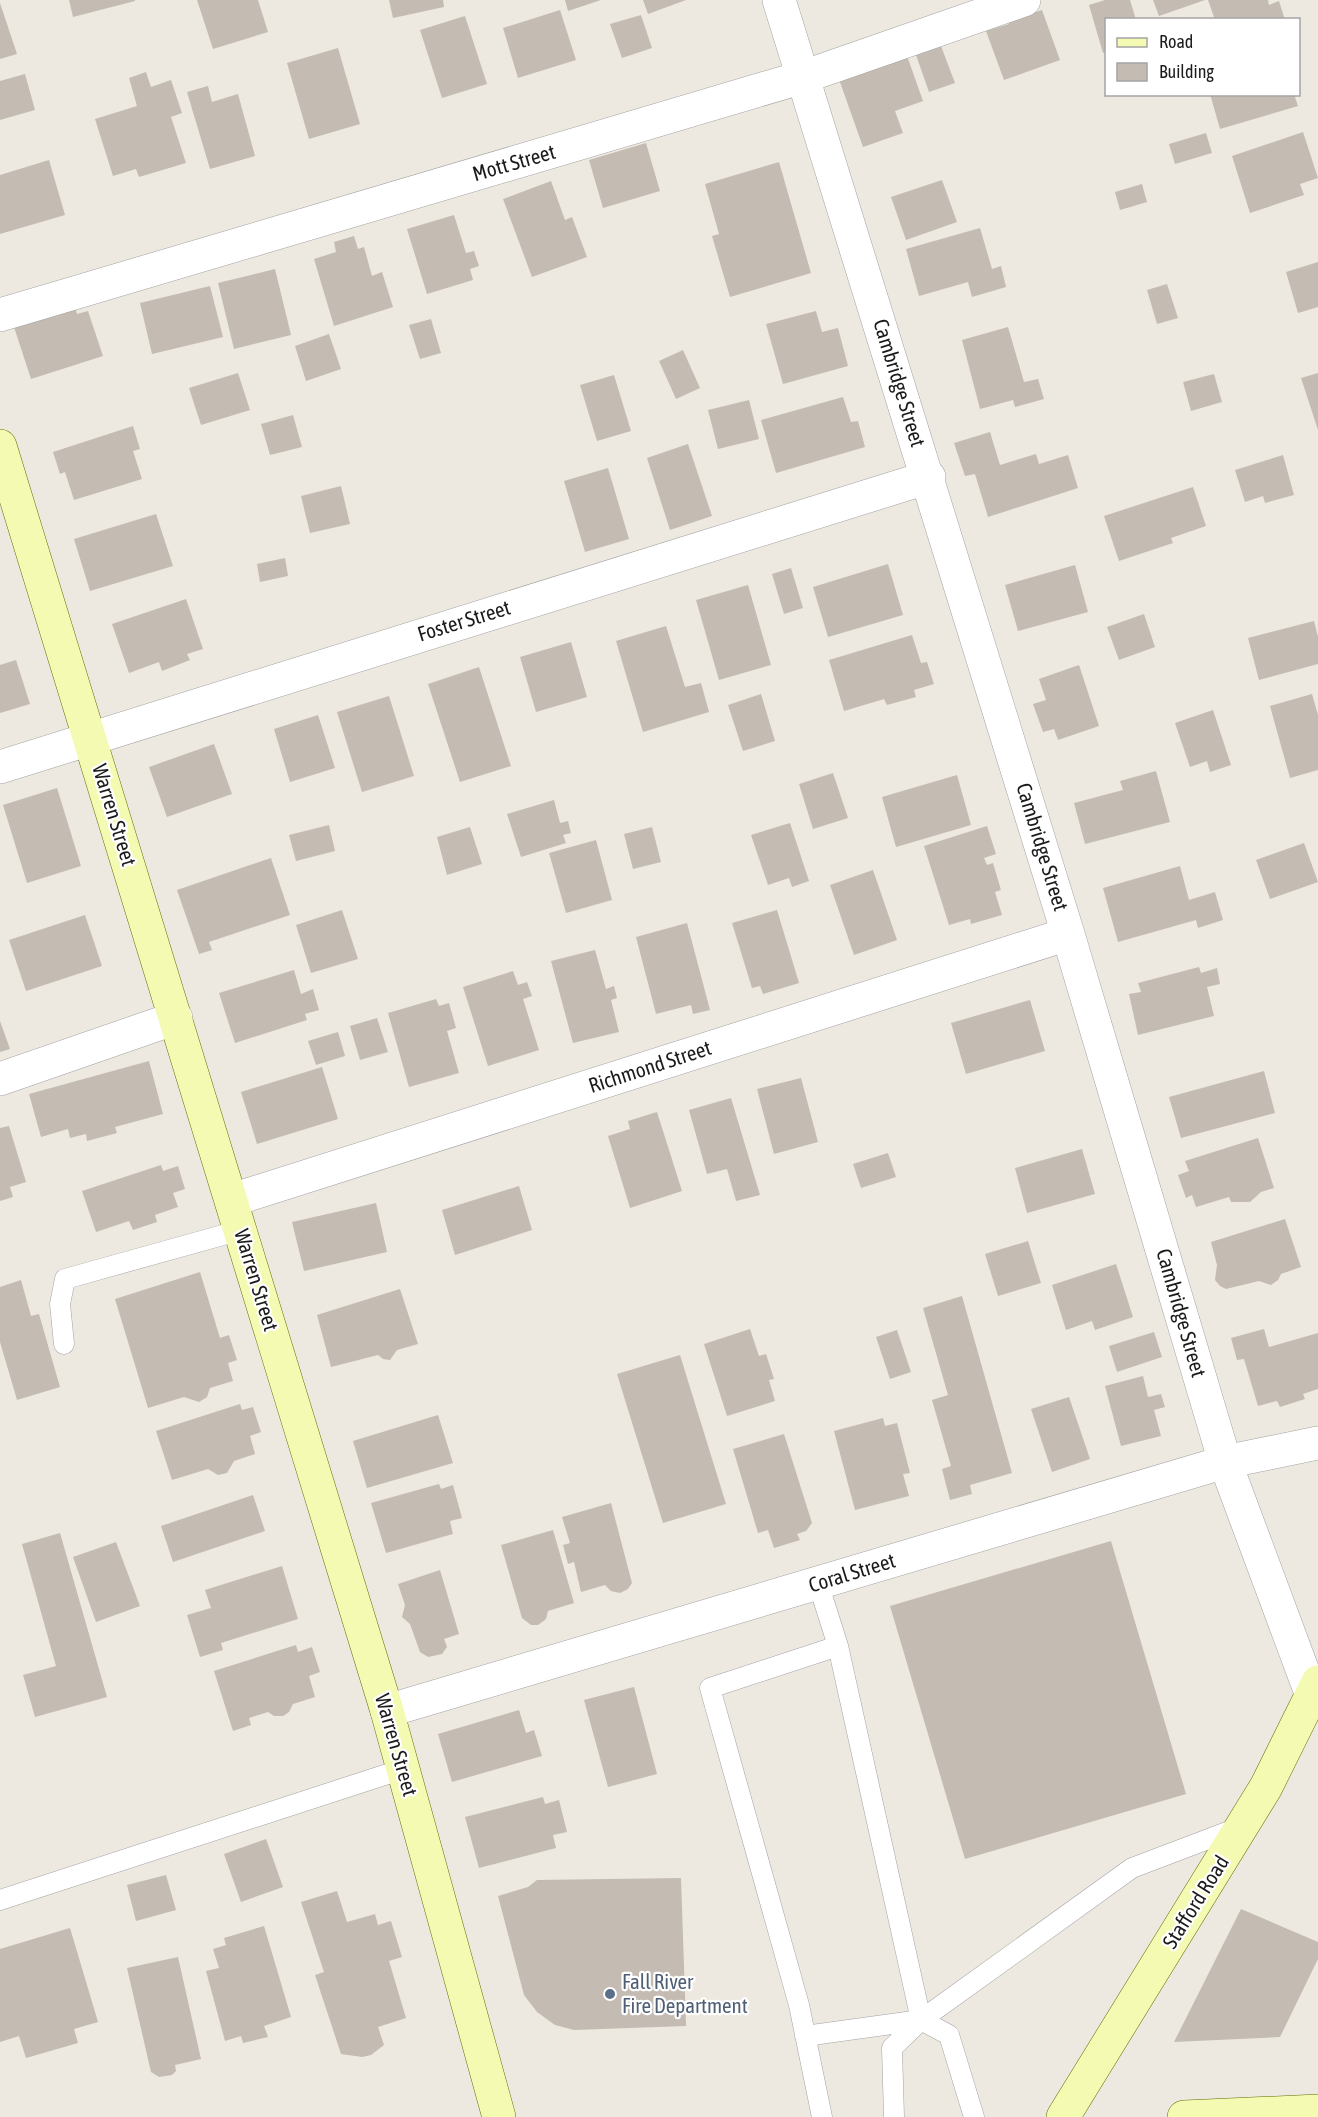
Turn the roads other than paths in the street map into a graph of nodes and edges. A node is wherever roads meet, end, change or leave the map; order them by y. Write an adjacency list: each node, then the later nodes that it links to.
1 (779, 0): 3 (street, Cambridge Street)
2 (1024, 0): 3 (street, Mott Street)
3 (803, 77): 4 (street, Mott Street); 6 (street, Cambridge Street)
4 (0, 315)
5 (0, 446): 7 (street, Warren Street)
6 (929, 477): 7 (street, Foster Street); 9 (street, Cambridge Street)
7 (90, 738): 8 (street, Foster Street); 10 (street, Warren Street)
8 (0, 767)
9 (1068, 934): 12 (street, Richmond Street); 15 (street, Cambridge Street)
10 (176, 1018): 11 (street); 12 (street, Warren Street)
11 (0, 1079)
12 (236, 1215): 13 (lane); 19 (street, Warren Street)
13 (64, 1344)
14 (1318, 1443): 15 (street, Coral Street)
15 (1225, 1462): 16 (street, Coral Street); 18 (street, Cambridge Street)
16 (818, 1583): 17 (lane); 19 (street, Coral Street)
17 (838, 1646): 23 (lane); 24 (lane)
18 (1314, 1687): 21 (street, Stafford Road)
19 (387, 1711): 20 (street, Warren Street)
20 (403, 1769): 22 (lane); 26 (street, Warren Street)
21 (1242, 1827): 23 (lane); 30 (street, Stafford Road)
22 (0, 1900)
23 (921, 2020): 24 (lane); 28 (lane); 29 (lane)
24 (805, 2036): 27 (lane)
25 (1318, 2112): 31 (street)
26 (499, 2117)
27 (822, 2117)
28 (894, 2117)
29 (974, 2117)
30 (1063, 2117)
31 (1184, 2117)

